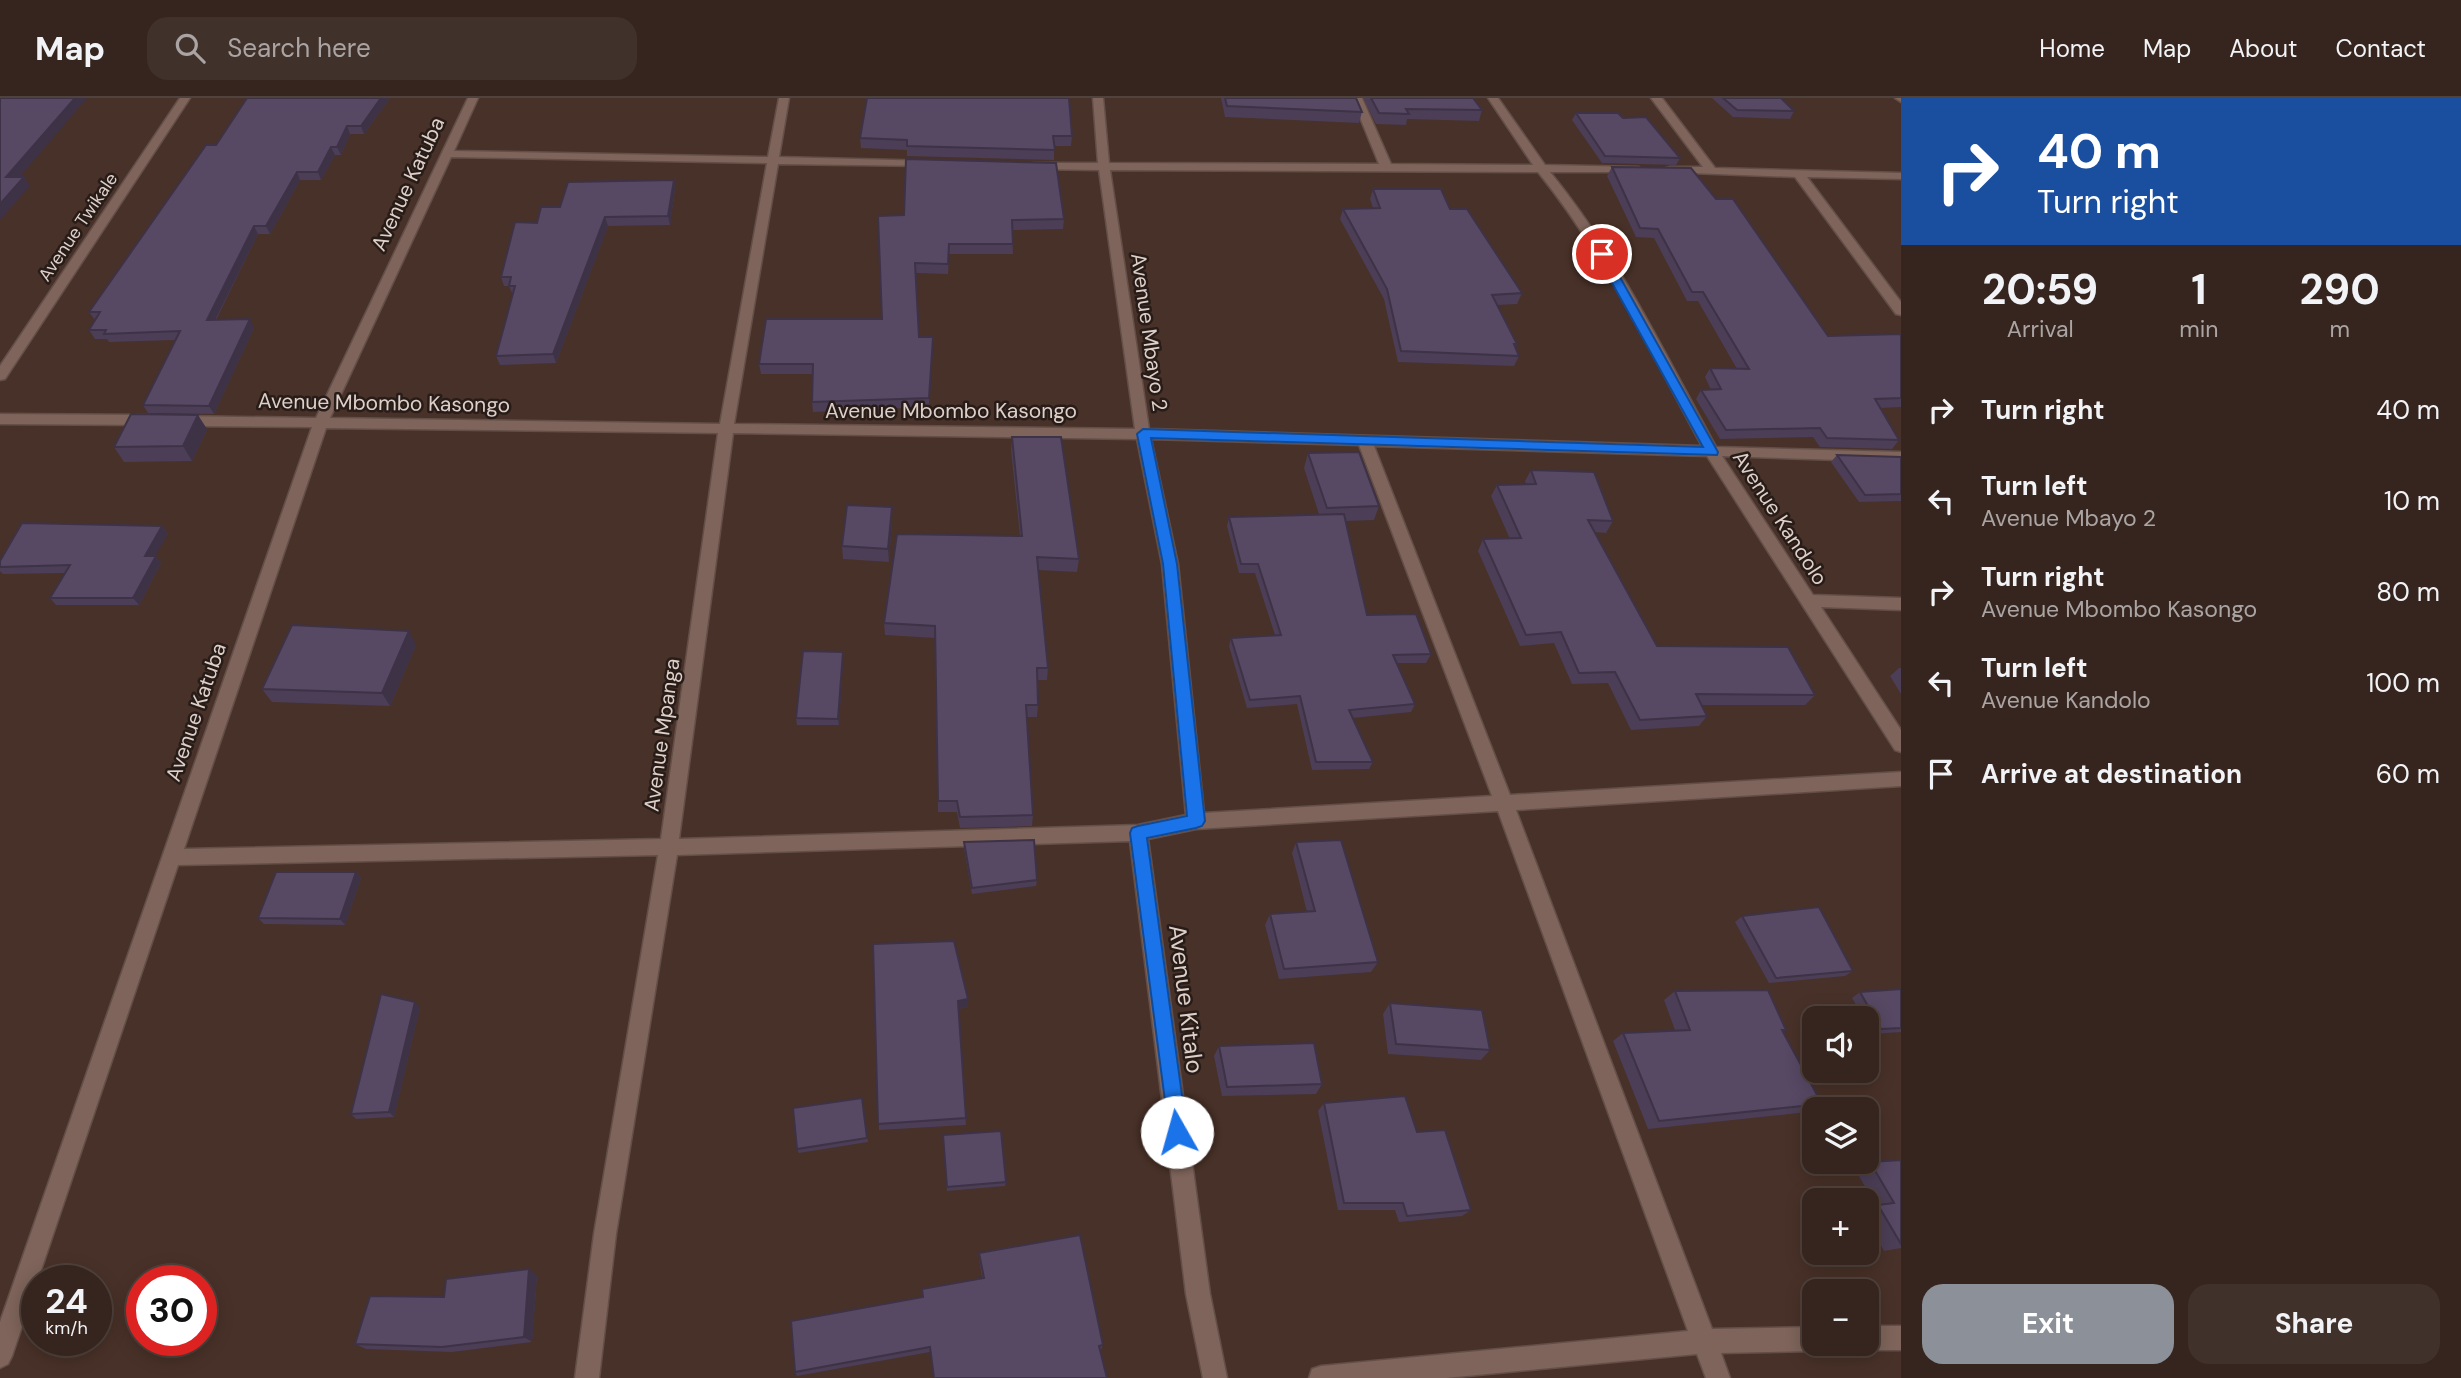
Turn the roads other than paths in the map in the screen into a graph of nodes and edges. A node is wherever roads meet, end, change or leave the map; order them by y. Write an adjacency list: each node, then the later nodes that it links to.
1 (185, 98): 21 (street, Avenue Twikale)
2 (473, 98): 8 (street, Avenue Katuba)
3 (784, 98): 9 (street, Avenue Mpanga)
4 (1098, 98): 12 (street, Avenue Mbayo 2)
5 (1357, 98): 14 (street)
6 (1493, 98): 13 (street, Avenue Kandolo)
7 (1656, 98): 17 (street)
8 (448, 154): 9 (street); 23 (street, Avenue Katuba)
9 (774, 158): 10 (street); 24 (street, Avenue Mpanga)
10 (939, 163)
11 (1021, 166): 12 (street)
12 (1104, 168): 14 (street); 25 (street, Avenue Mbayo 2)
13 (1541, 168): 14 (street); 15 (street); 27 (street, Avenue Kandolo)
14 (1387, 169)
15 (1646, 170)
16 (1659, 170): 17 (street)
17 (1712, 171): 18 (street)
18 (1798, 173): 19 (street); 20 (street)
19 (1901, 176)
20 (1901, 311)
21 (0, 376)
22 (0, 419): 23 (street, Avenue Mbombo Kasongo)
23 (321, 422): 24 (street, Avenue Mbombo Kasongo); 37 (street, Avenue Katuba)
24 (726, 430): 25 (street, Avenue Mbombo Kasongo); 36 (street, Avenue Mpanga)
25 (1143, 434): 26 (street, Avenue Mbombo Kasongo); 34 (street, Avenue Mbayo 2)
26 (1364, 439): 27 (street, Avenue Mbombo Kasongo); 33 (street)
27 (1712, 452): 28 (street, Avenue Mbombo Kasongo); 29 (street, Avenue Kandolo)
28 (1901, 457)
29 (1808, 601): 30 (street); 31 (street, Avenue Kandolo)
30 (1901, 604)
31 (1901, 745)
32 (1901, 779): 33 (street)
33 (1504, 803): 34 (street); 42 (street)
34 (1196, 821): 35 (street)
35 (1138, 833): 36 (street); 45 (street, Avenue Kitalo)
36 (669, 847): 37 (street); 44 (street, Avenue Mpanga)
37 (170, 856): 38 (street, Avenue Katuba)
38 (7, 1316): 43 (street, Avenue Katuba)
39 (1879, 1338): 40 (street)
40 (1901, 1338)
41 (1802, 1339): 42 (street)
42 (1705, 1341): 46 (street); 47 (street)
43 (0, 1356)
44 (587, 1378)
45 (1215, 1378)
46 (1321, 1378)
47 (1718, 1378)

